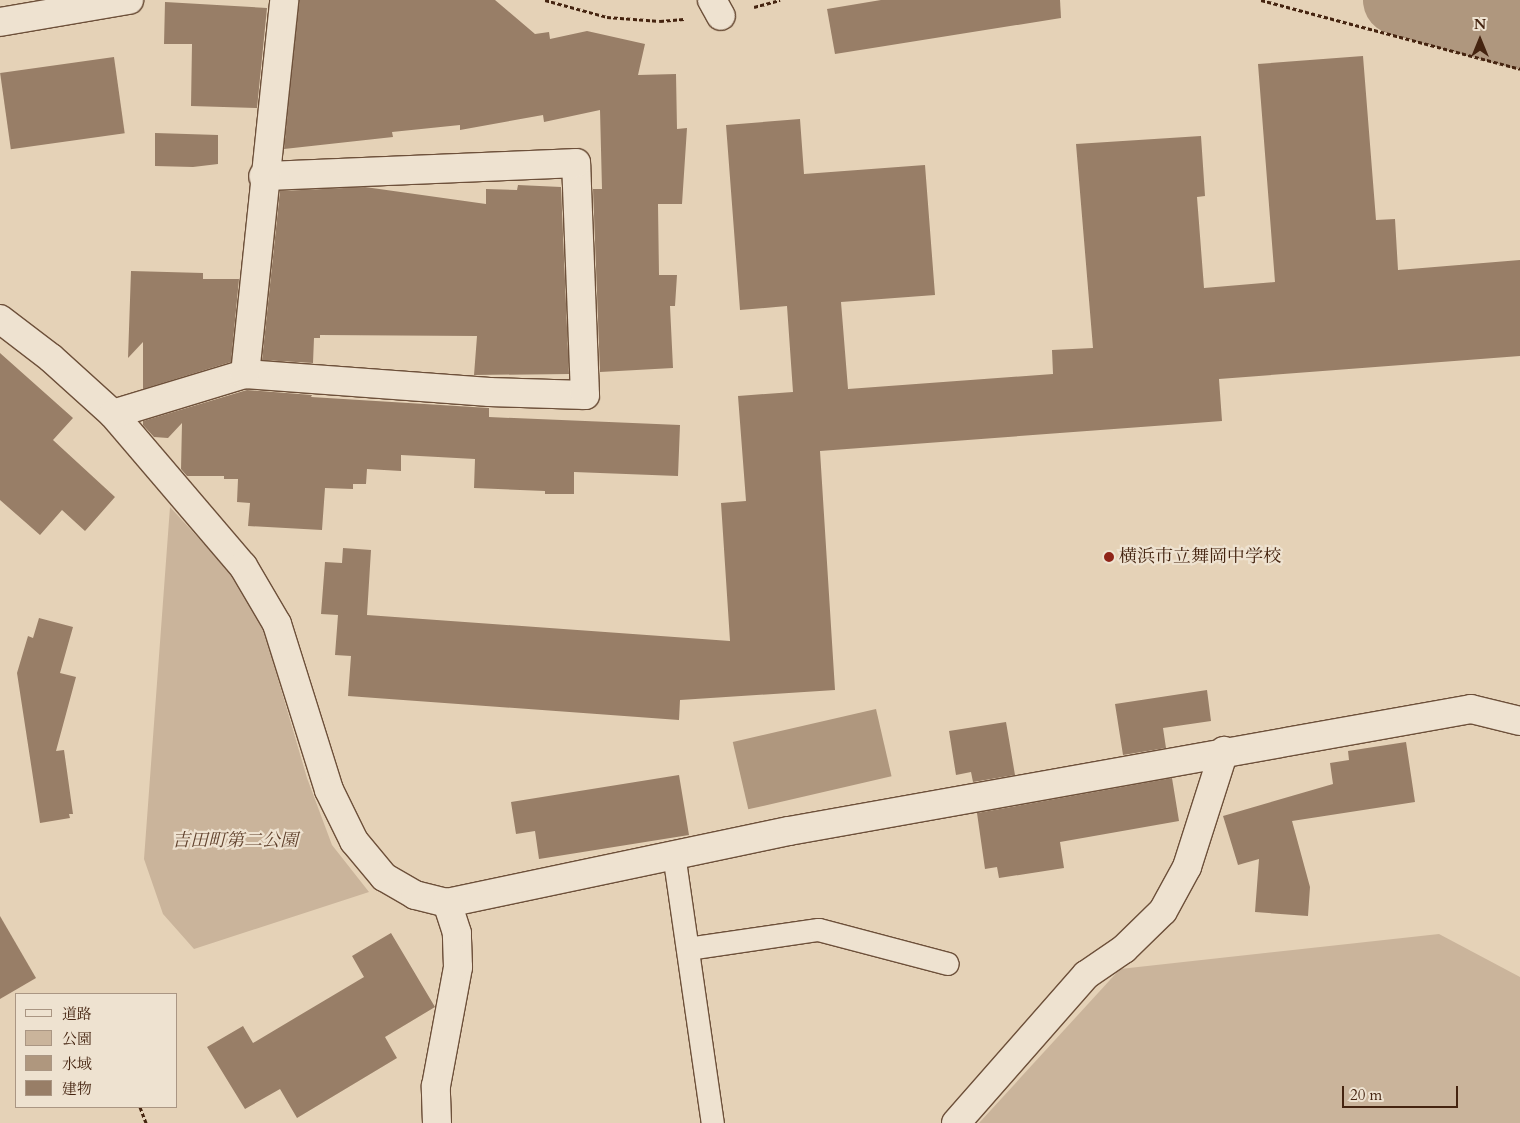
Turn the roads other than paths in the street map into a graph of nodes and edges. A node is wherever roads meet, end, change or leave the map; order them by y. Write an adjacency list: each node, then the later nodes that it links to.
1 (129, 0): 3 (street)
2 (284, 0): 4 (street)
3 (0, 22)
4 (263, 176): 6 (street); 6 (street)
5 (0, 318): 7 (street)
6 (245, 374): 7 (street)
7 (113, 414): 11 (street)
8 (1520, 722): 9 (street)
9 (1224, 751): 10 (street); 16 (street)
10 (674, 854): 11 (street); 12 (lane)
11 (447, 902): 14 (street)
12 (688, 949): 13 (lane); 15 (lane)
13 (948, 964)
14 (437, 1123)
15 (713, 1123)
16 (956, 1123)

